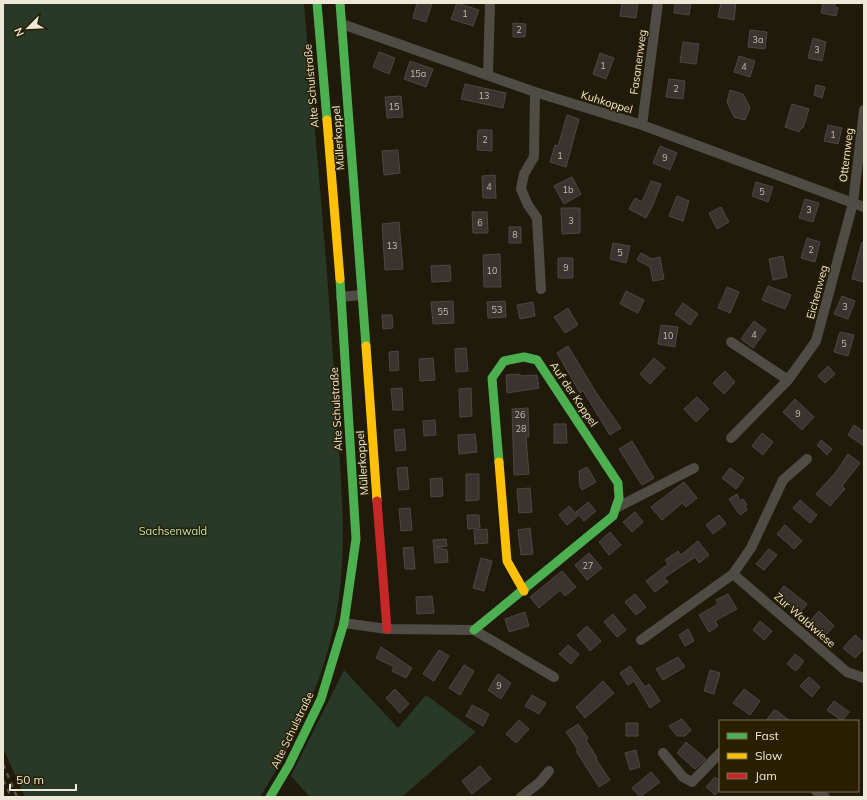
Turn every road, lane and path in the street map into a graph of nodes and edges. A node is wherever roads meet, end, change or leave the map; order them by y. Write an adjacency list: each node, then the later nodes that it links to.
1 (317, 3): 14 (street, Alte Schulstraße)
2 (340, 3): 5 (street, Müllerkoppel)
3 (490, 3): 6 (street)
4 (658, 3): 9 (street, Fasanenweg)
5 (342, 24): 6 (street, Kuhkoppel); 13 (street, Müllerkoppel)
6 (488, 75): 7 (street, Kuhkoppel)
7 (535, 92): 9 (street, Kuhkoppel); 12 (street)
8 (864, 110): 10 (street, Otternweg)
9 (642, 125): 10 (street, Kuhkoppel)
10 (853, 203): 11 (street, Kuhkoppel); 16 (street, Eichenweg)
11 (864, 207)
12 (541, 289)
13 (361, 295): 14 (street); 24 (street, Müllerkoppel)
14 (341, 297): 23 (street, Alte Schulstraße)
15 (731, 342): 16 (street)
16 (788, 380): 17 (street, Eichenweg)
17 (731, 438)
18 (807, 459): 21 (street)
19 (694, 468): 20 (street)
20 (616, 508): 22 (street); 22 (street, Auf der Koppel)
21 (733, 574): 26 (street); 28 (street, Zur Waldwiese)
22 (524, 591): 25 (street)
23 (344, 623): 24 (street); 32 (street, Alte Schulstraße)
24 (387, 629): 25 (street)
25 (474, 630): 27 (street)
26 (641, 640)
27 (554, 677)
28 (864, 678)
29 (663, 753): 30 (street)
30 (719, 754)
31 (549, 771): 33 (street)
32 (270, 797)
33 (521, 797)

